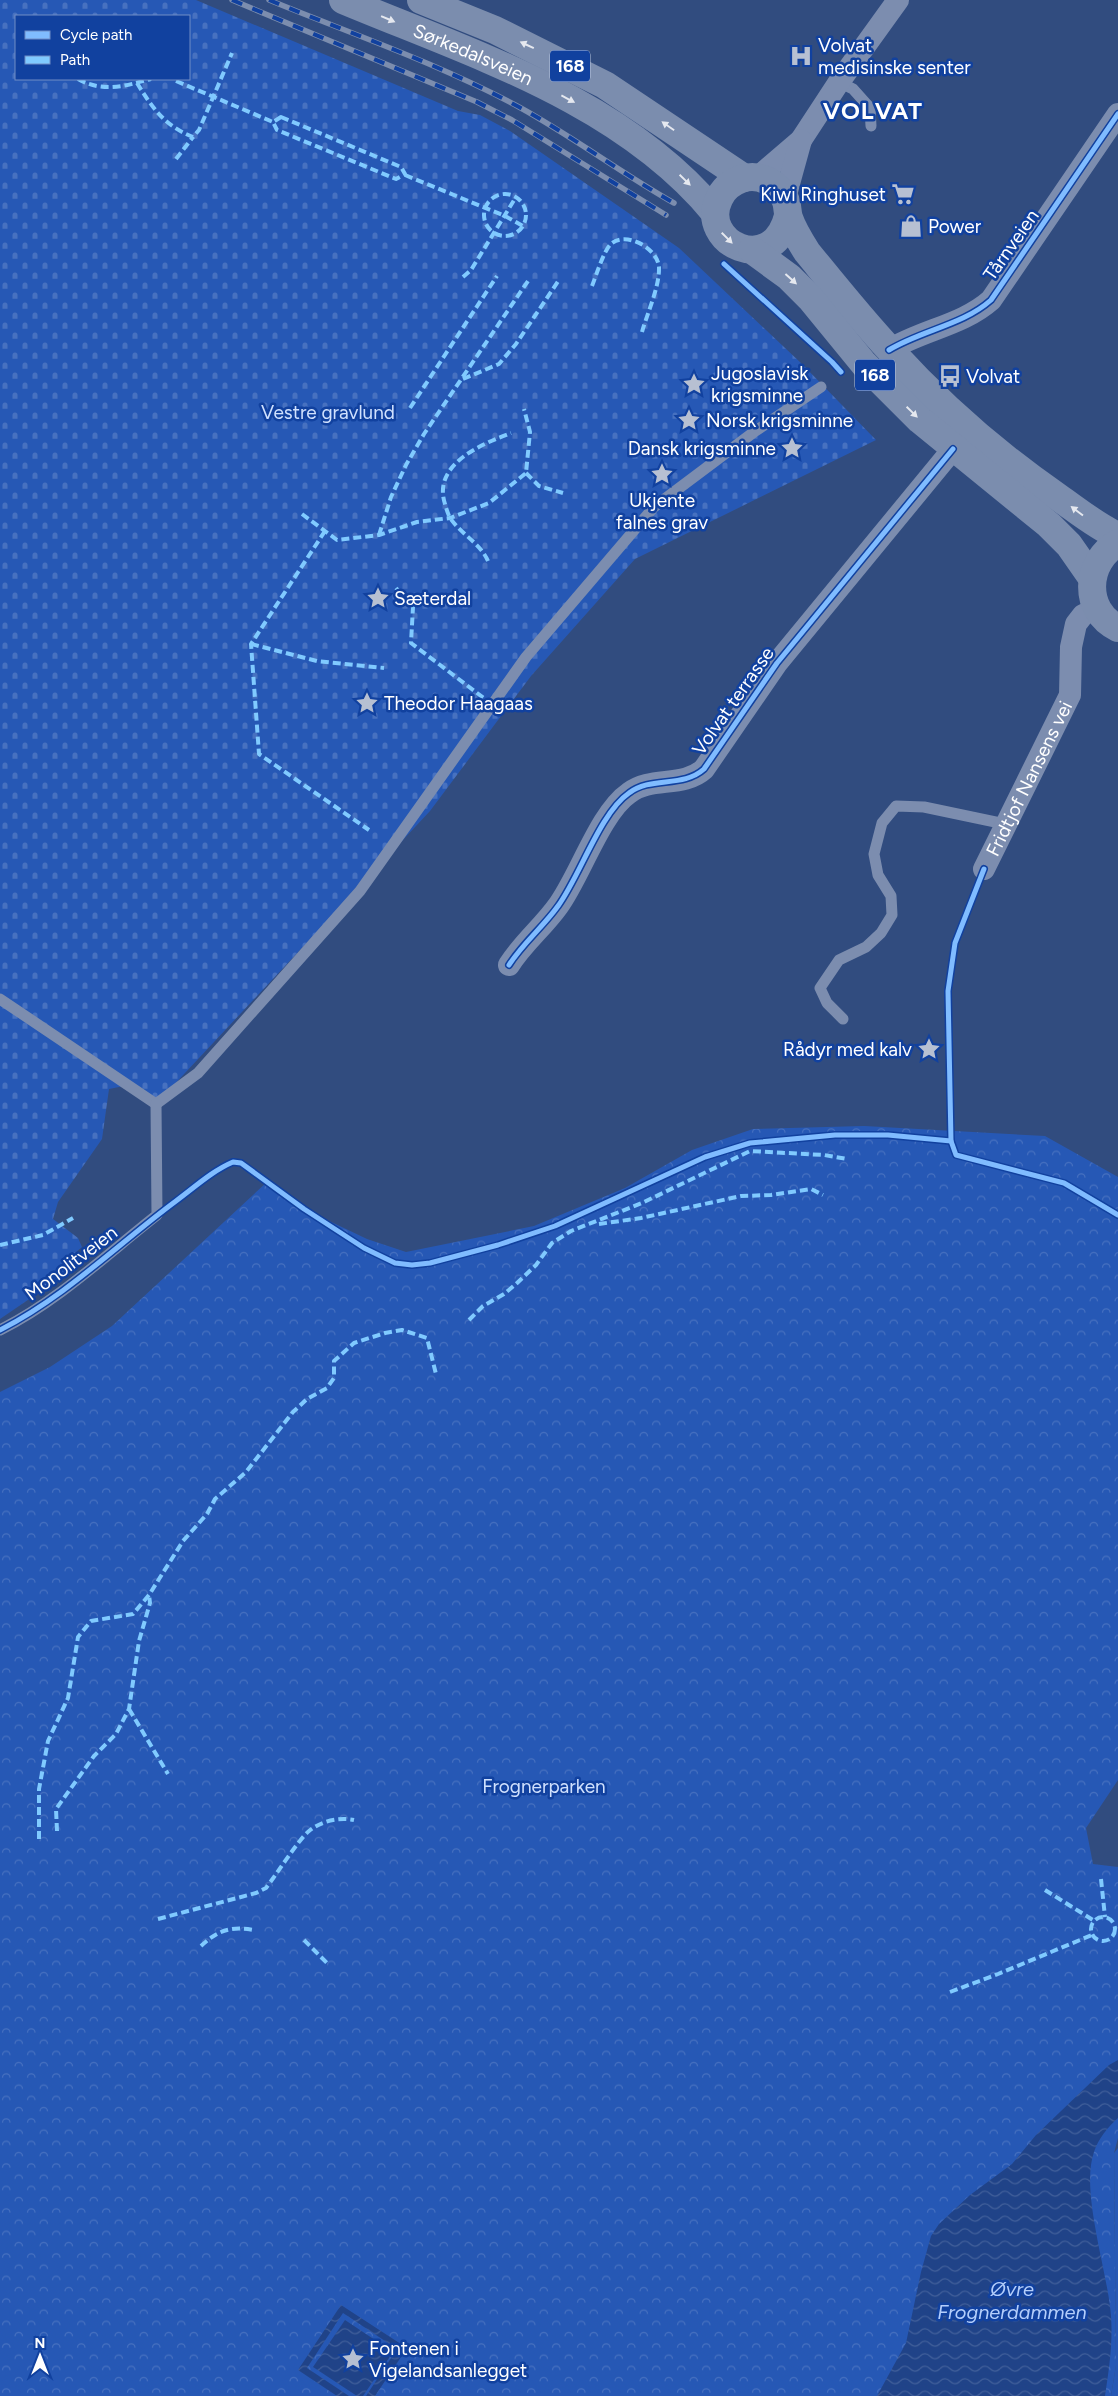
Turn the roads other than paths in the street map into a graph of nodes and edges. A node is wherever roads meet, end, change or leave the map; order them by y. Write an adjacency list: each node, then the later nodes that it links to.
1 (343, 0): 10 (main road, Sørkedalsveien / 168, one-way to 10)
2 (421, 0): 8 (main road, Sørkedalsveien / 168, one-way to 2)
3 (898, 0): 4 (street)
4 (839, 82): 6 (lane); 7 (street)
5 (1118, 114): 12 (street, Tårnveien)
6 (871, 126)
7 (801, 140): 8 (street); 9 (street)
8 (751, 178): 9 (main road); 10 (main road)
9 (787, 207): 11 (main road); 12 (main road, 168)
10 (715, 213): 11 (main road, one-way to 11)
11 (752, 250): 14 (main road, 168, one-way to 14)
12 (889, 350): 15 (main road, 168, one-way to 12)
13 (820, 387): 25 (lane)
14 (953, 449): 17 (main road, 168); 22 (street, Volvat terrasse)
15 (1118, 536)
16 (1118, 543): 17 (main road)
17 (1092, 578): 18 (main road)
18 (1097, 608): 19 (main road); 20 (street, Fridtjof Nansens vei)
19 (1118, 628)
20 (1005, 824): 21 (street, Fridtjof Nansens vei); 24 (lane)
21 (984, 868)
22 (509, 965)
23 (0, 999): 25 (lane)
24 (844, 1020)
25 (156, 1104): 26 (lane, Monolitveien)
26 (0, 1330)

